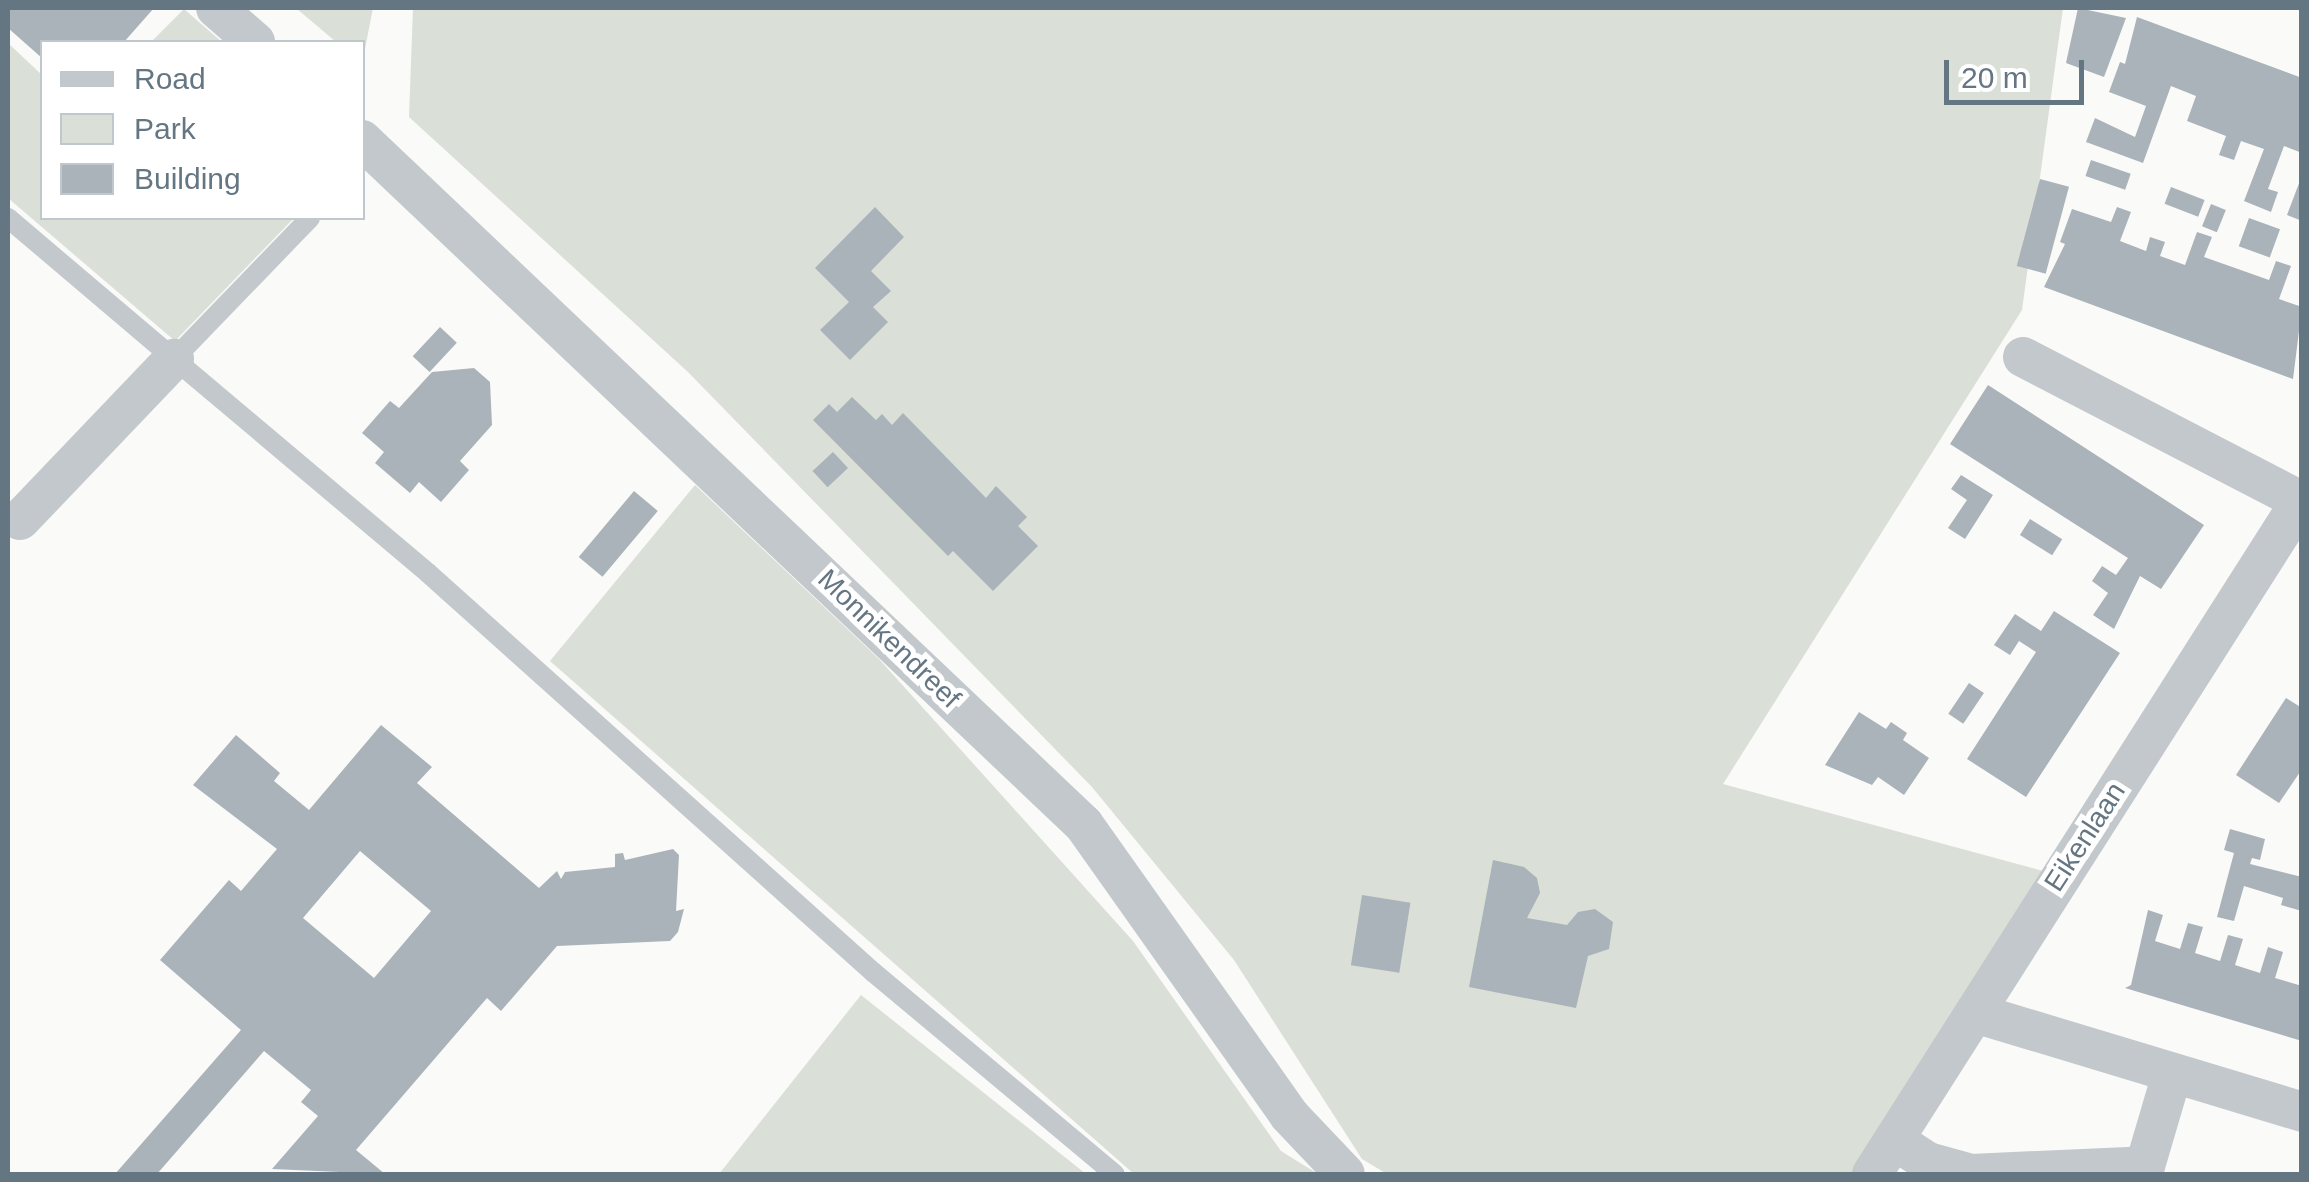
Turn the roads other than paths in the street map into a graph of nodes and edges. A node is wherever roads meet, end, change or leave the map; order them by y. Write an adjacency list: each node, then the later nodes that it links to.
1 (216, 8): 2 (street)
2 (253, 40)
3 (367, 152): 15 (street, Monnikendreef)
4 (8, 218): 7 (lane)
5 (308, 220): 7 (lane)
6 (2024, 357): 8 (street, Eikenlaan)
7 (174, 359): 9 (street); 14 (lane)
8 (2301, 500): 10 (street, Eikenlaan)
9 (14, 527)
10 (1974, 1013): 11 (street); 13 (street, Eikenlaan)
11 (2172, 1074): 12 (street); 13 (street)
12 (2302, 1112)
13 (1894, 1140): 16 (street, Eikenlaan)
14 (1116, 1174)
15 (1346, 1174)
16 (1872, 1174)

